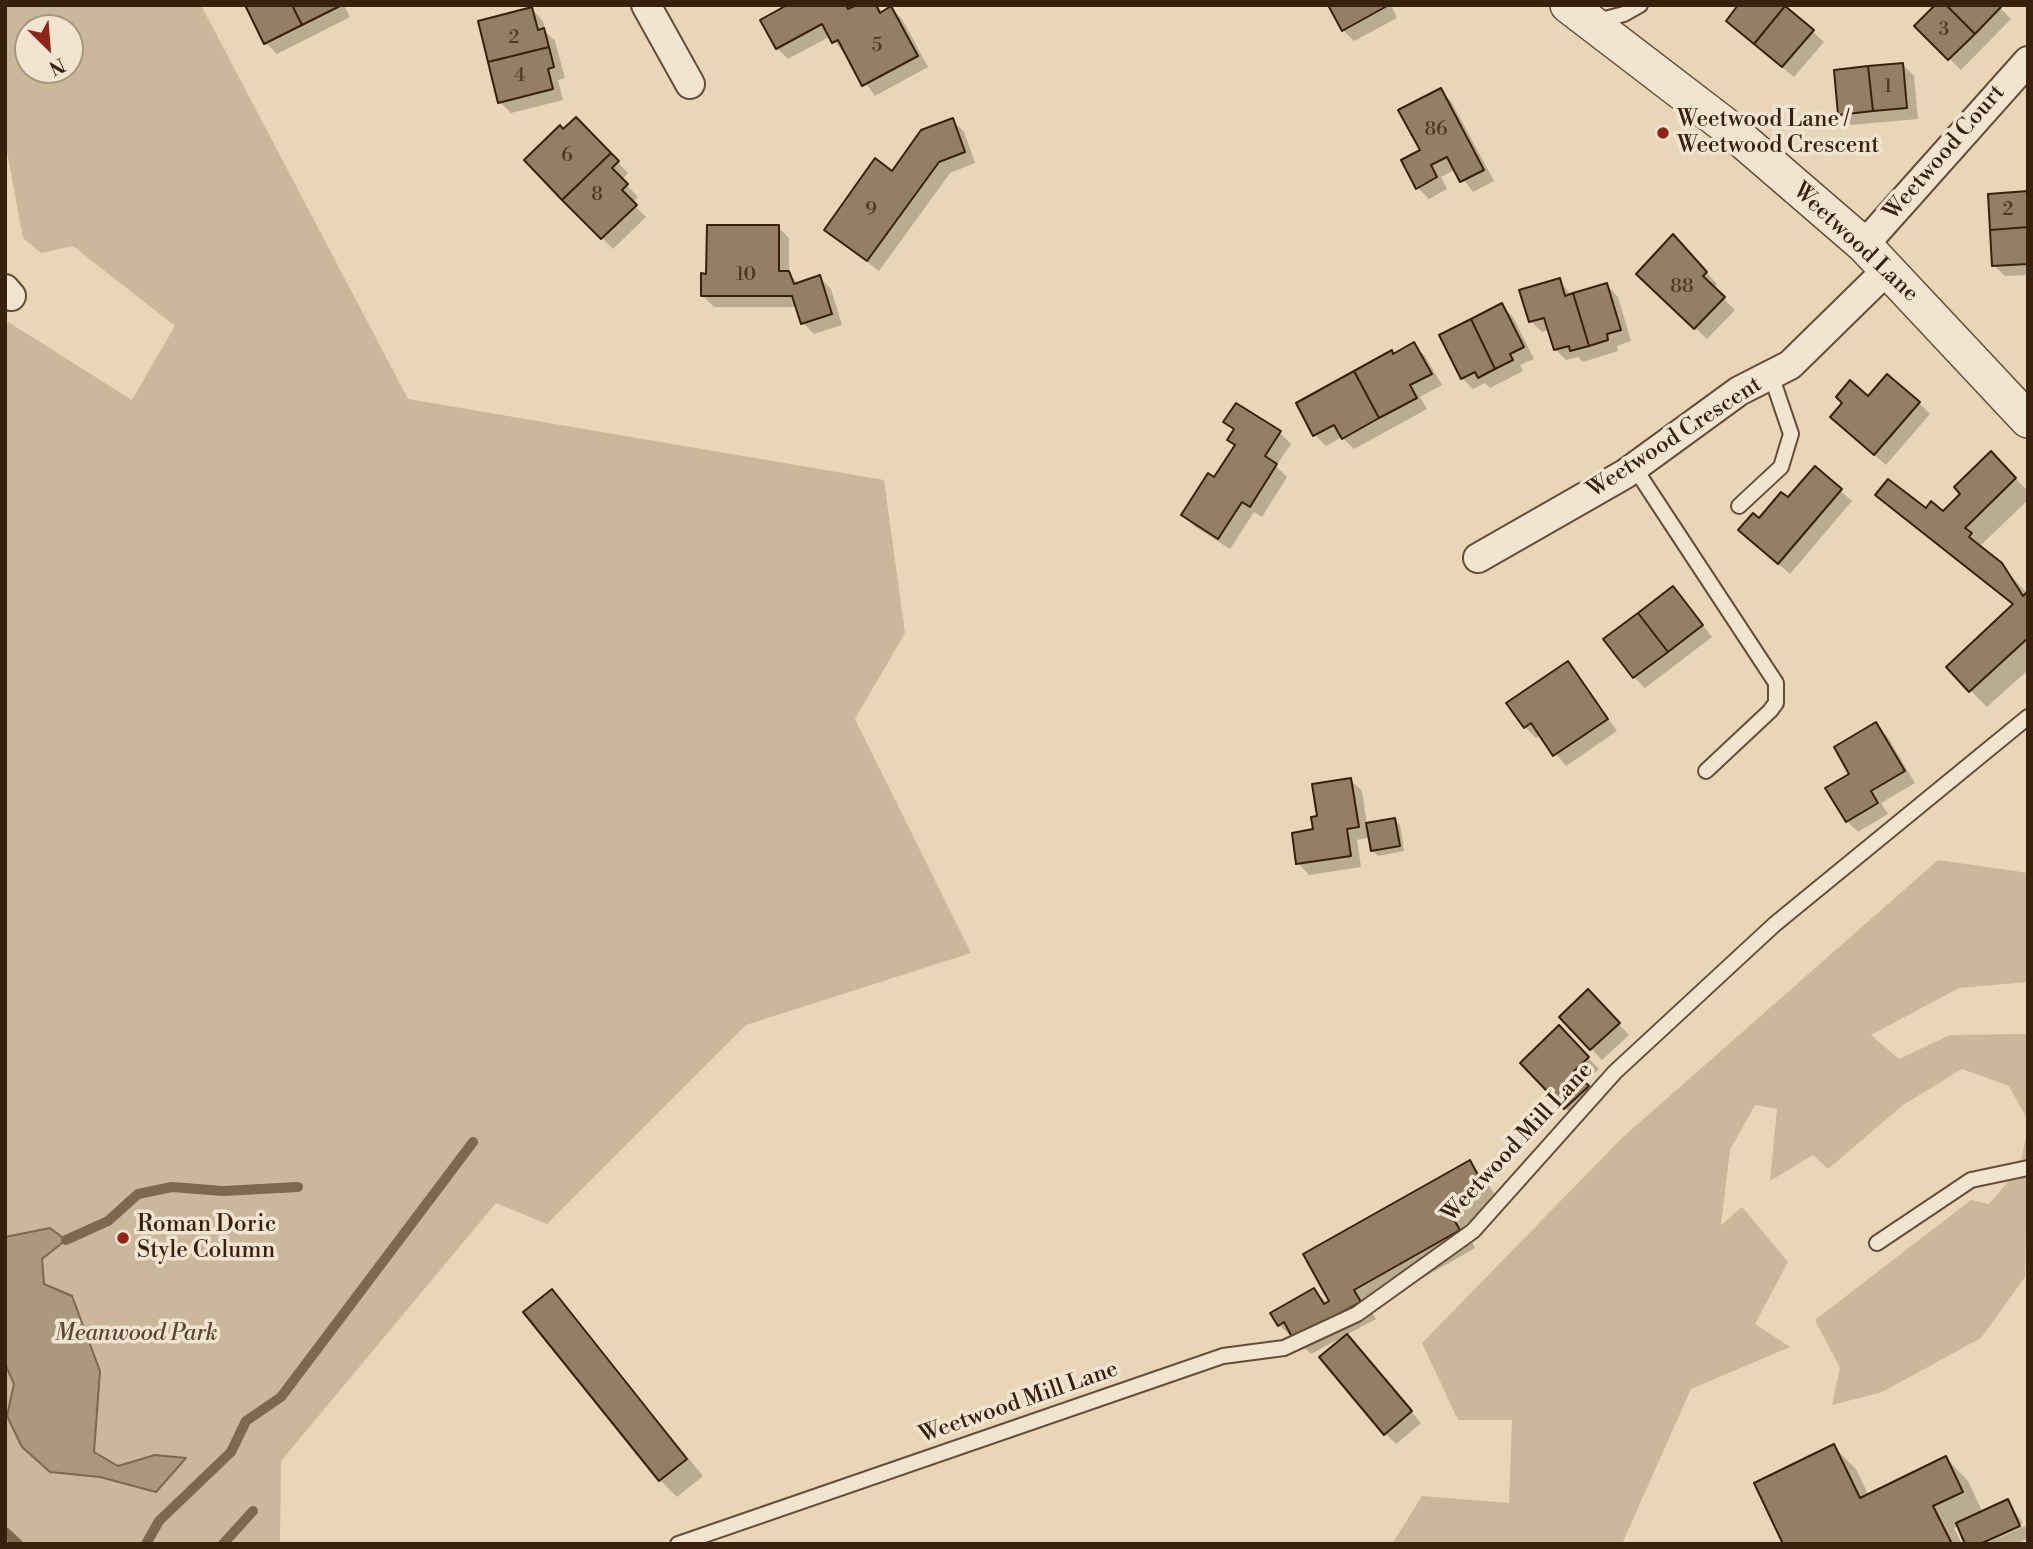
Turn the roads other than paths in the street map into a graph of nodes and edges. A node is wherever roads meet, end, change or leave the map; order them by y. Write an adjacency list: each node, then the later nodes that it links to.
1 (646, 5): 5 (street)
2 (1640, 5): 3 (lane)
3 (1578, 14): 6 (street, Weetwood Lane)
4 (2028, 61): 6 (street, Weetwood Court)
5 (690, 84)
6 (1876, 257): 7 (street, Weetwood Crescent); 8 (street, Weetwood Lane)
7 (1771, 375): 9 (street, Weetwood Crescent); 10 (lane)
8 (2028, 420)
9 (1634, 467): 11 (street, Weetwood Crescent); 13 (lane)
10 (1739, 506)
11 (1478, 558)
12 (2028, 717): 16 (lane, Weetwood Mill Lane)
13 (1706, 771)
14 (2028, 1168): 15 (lane)
15 (1877, 1243)
16 (678, 1544)

